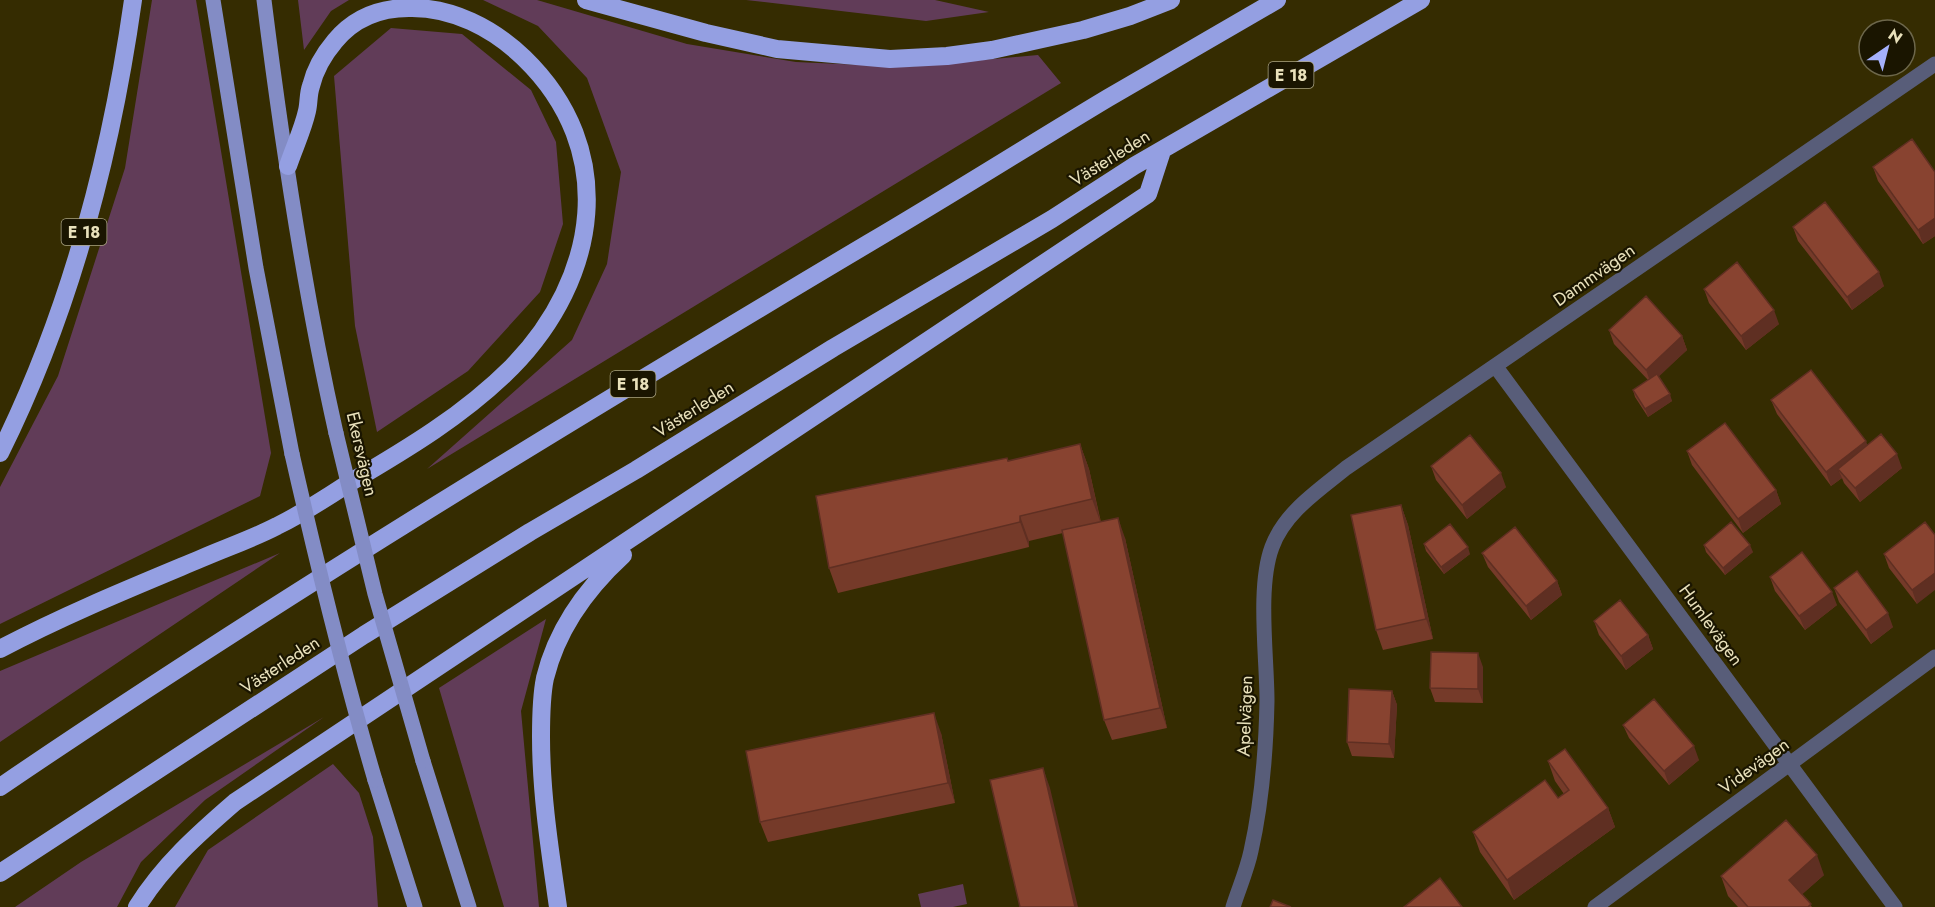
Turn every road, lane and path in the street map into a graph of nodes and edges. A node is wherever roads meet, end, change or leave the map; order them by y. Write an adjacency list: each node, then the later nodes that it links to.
1 (133, 0): 12 (highway, E 18)
2 (213, 0): 21 (main road, bridge)
3 (264, 0): 10 (main road, Ekersvägen)
4 (586, 0): 5 (highway)
5 (1172, 0)
6 (1277, 0): 18 (highway, E 18)
7 (1421, 0): 9 (highway, Västerleden / E 18)
8 (1935, 64): 11 (street, Dammvägen)
9 (1161, 151): 13 (highway); 19 (highway, Västerleden / E 18)
10 (288, 166): 15 (highway); 22 (main road, Ekersvägen, bridge)
11 (1496, 367): 14 (street, Dammvägen); 17 (street, Humlevägen)
12 (0, 453)
13 (657, 523): 20 (highway); 23 (highway)
14 (1283, 526): 24 (street, Apelvägen)
15 (0, 649)
16 (1935, 657): 17 (street, Videvägen)
17 (1789, 764): 25 (street, Videvägen); 26 (street, Humlevägen)
18 (0, 787)
19 (0, 873)
20 (137, 907)
21 (415, 907)
22 (469, 907)
23 (558, 907)
24 (1233, 907)
25 (1595, 907)
26 (1895, 907)

